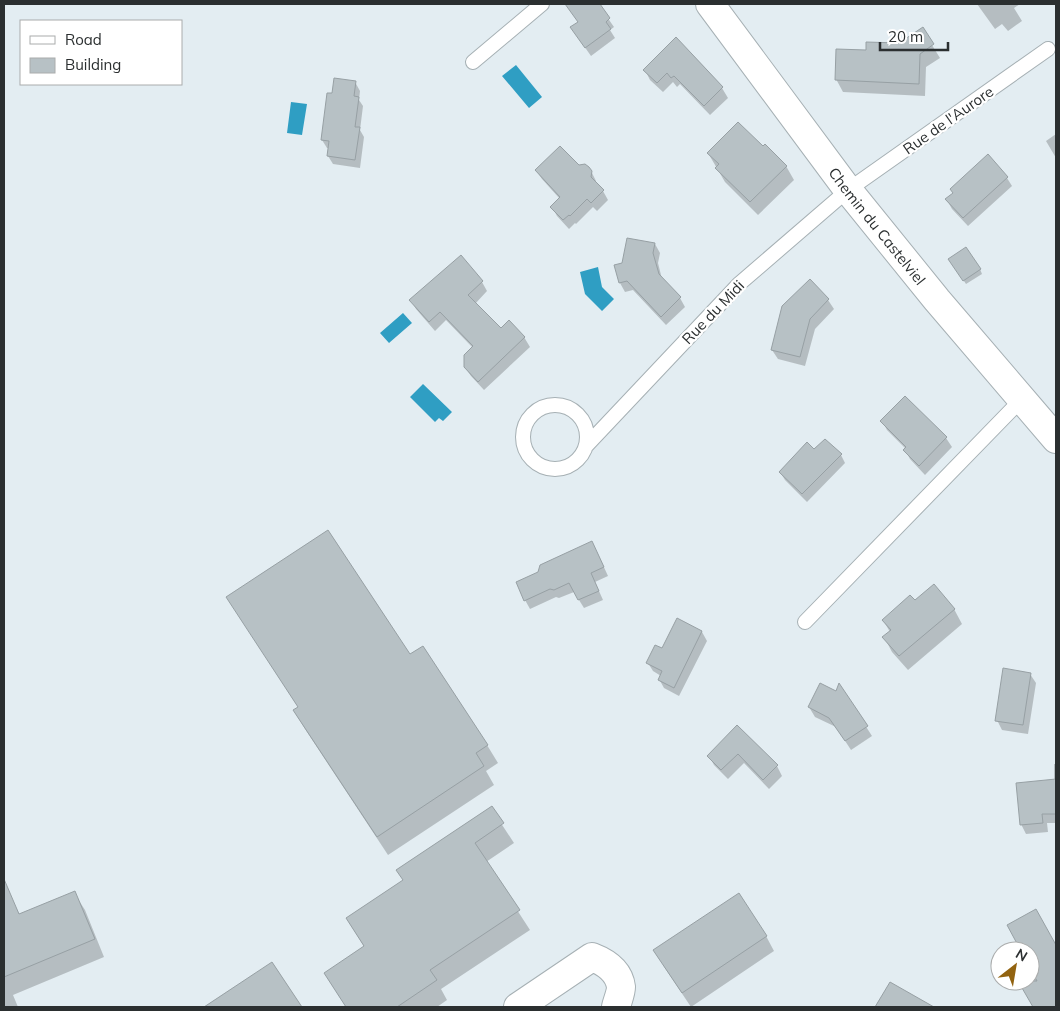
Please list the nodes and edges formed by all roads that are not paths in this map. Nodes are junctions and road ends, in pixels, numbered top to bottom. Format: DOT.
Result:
graph roads {
  1 [pos="542,4"];
  2 [pos="710,4"];
  3 [pos="1048,49"];
  4 [pos="473,62"];
  5 [pos="848,190"];
  6 [pos="1022,399"];
  7 [pos="1056,439"];
  8 [pos="587,445"];
  9 [pos="806,622"];
  10 [pos="518,1007"];
  11 [pos="616,1007"];
  1 -- 4 [label="lane"];
  2 -- 5 [label="street, Chemin du Castelviel"];
  3 -- 5 [label="lane, Rue de l'Aurore"];
  5 -- 6 [label="street, Chemin du Castelviel"];
  5 -- 8 [label="lane, Rue du Midi"];
  6 -- 7 [label="street, Chemin du Castelviel"];
  6 -- 9 [label="lane"];
  8 -- 8 [label="lane"];
  10 -- 11 [label="street"];
}
